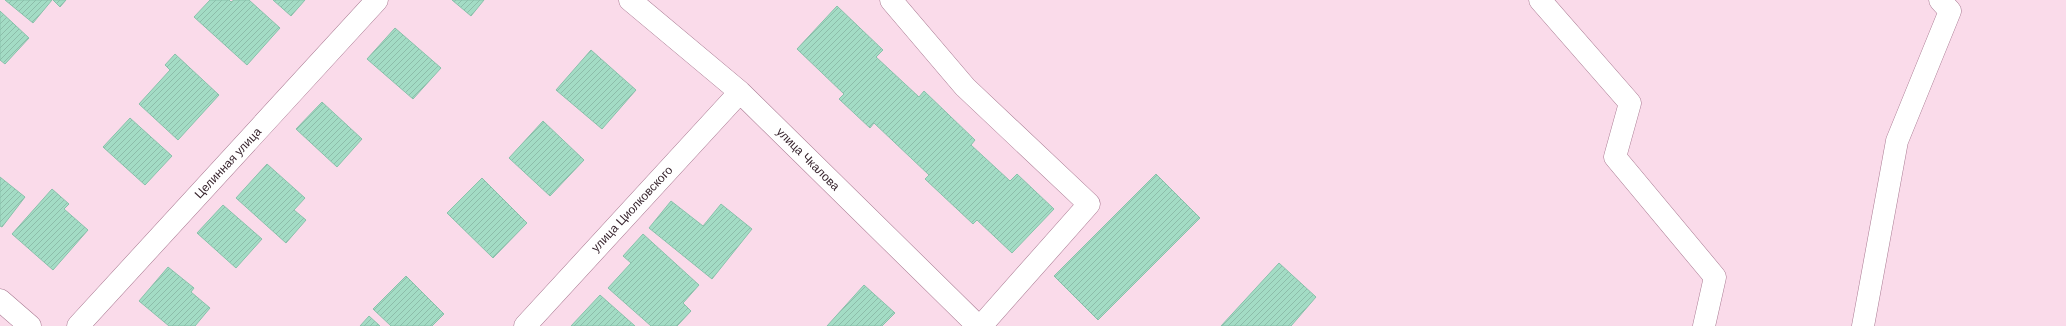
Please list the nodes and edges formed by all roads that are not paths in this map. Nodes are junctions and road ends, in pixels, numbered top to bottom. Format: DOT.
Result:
graph roads {
  1 [pos="377,0"];
  2 [pos="630,0"];
  3 [pos="891,0"];
  4 [pos="1540,0"];
  5 [pos="1940,0"];
  6 [pos="740,92"];
  7 [pos="0,300"];
  8 [pos="974,325"];
  9 [pos="30,326"];
  10 [pos="78,326"];
  11 [pos="524,326"];
  12 [pos="1704,326"];
  13 [pos="1863,326"];
  1 -- 10 [label="street, Целинная улица"];
  2 -- 6 [label="street, улица Чкалова"];
  3 -- 8 [label="street"];
  4 -- 12 [label="street"];
  5 -- 13 [label="street"];
  6 -- 8 [label="street, улица Чкалова"];
  6 -- 11 [label="street, улица Циолковского"];
  7 -- 9 [label="street"];
}
